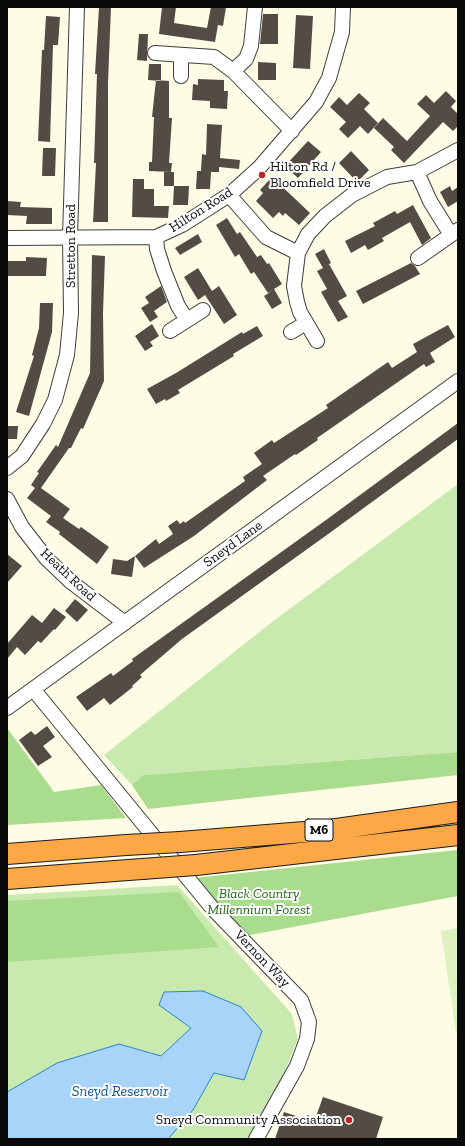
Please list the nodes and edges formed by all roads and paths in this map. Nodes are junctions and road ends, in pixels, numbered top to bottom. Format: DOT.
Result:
graph roads {
  1 [pos="77,7"];
  2 [pos="255,7"];
  3 [pos="343,7"];
  4 [pos="155,53"];
  5 [pos="181,55"];
  6 [pos="233,71"];
  7 [pos="181,76"];
  8 [pos="292,131"];
  9 [pos="458,150"];
  10 [pos="417,172"];
  11 [pos="229,195"];
  12 [pos="455,233"];
  13 [pos="70,237"];
  14 [pos="156,237"];
  15 [pos="7,238"];
  16 [pos="298,253"];
  17 [pos="418,258"];
  18 [pos="203,310"];
  19 [pos="187,320"];
  20 [pos="306,322"];
  21 [pos="170,331"];
  22 [pos="291,332"];
  23 [pos="317,341"];
  24 [pos="458,381"];
  25 [pos="7,468"];
  26 [pos="7,499"];
  27 [pos="124,623"];
  28 [pos="33,689"];
  29 [pos="7,708"];
  30 [pos="458,812"];
  31 [pos="458,835"];
  32 [pos="7,854"];
  33 [pos="7,879"];
  34 [pos="256,1139"];
  1 -- 13 [label="street, Stretton Road"];
  2 -- 6 [label="street"];
  3 -- 8 [label="street, Hilton Road"];
  4 -- 5 [label="street"];
  5 -- 6 [label="street"];
  5 -- 7 [label="street"];
  6 -- 8 [label="street"];
  8 -- 11 [label="street, Hilton Road"];
  9 -- 10 [label="street"];
  10 -- 12 [label="street"];
  10 -- 16 [label="street"];
  11 -- 14 [label="street, Hilton Road"];
  11 -- 16 [label="street"];
  12 -- 17 [label="street"];
  13 -- 14 [label="street, Hilton Road"];
  13 -- 15 [label="street, Hilton Road"];
  13 -- 25 [label="street, Stretton Road"];
  14 -- 19 [label="street"];
  16 -- 20 [label="street"];
  18 -- 19 [label="street"];
  19 -- 21 [label="street"];
  20 -- 22 [label="street"];
  20 -- 23 [label="street"];
  24 -- 27 [label="street, Sneyd Lane"];
  26 -- 27 [label="street, Heath Road"];
  27 -- 28 [label="street, Sneyd Lane"];
  28 -- 29 [label="street, Sneyd Lane"];
  28 -- 34 [label="street, Vernon Way"];
  30 -- 32 [label="highway, M6, bridge"];
  31 -- 33 [label="highway, M6, bridge"];
}
